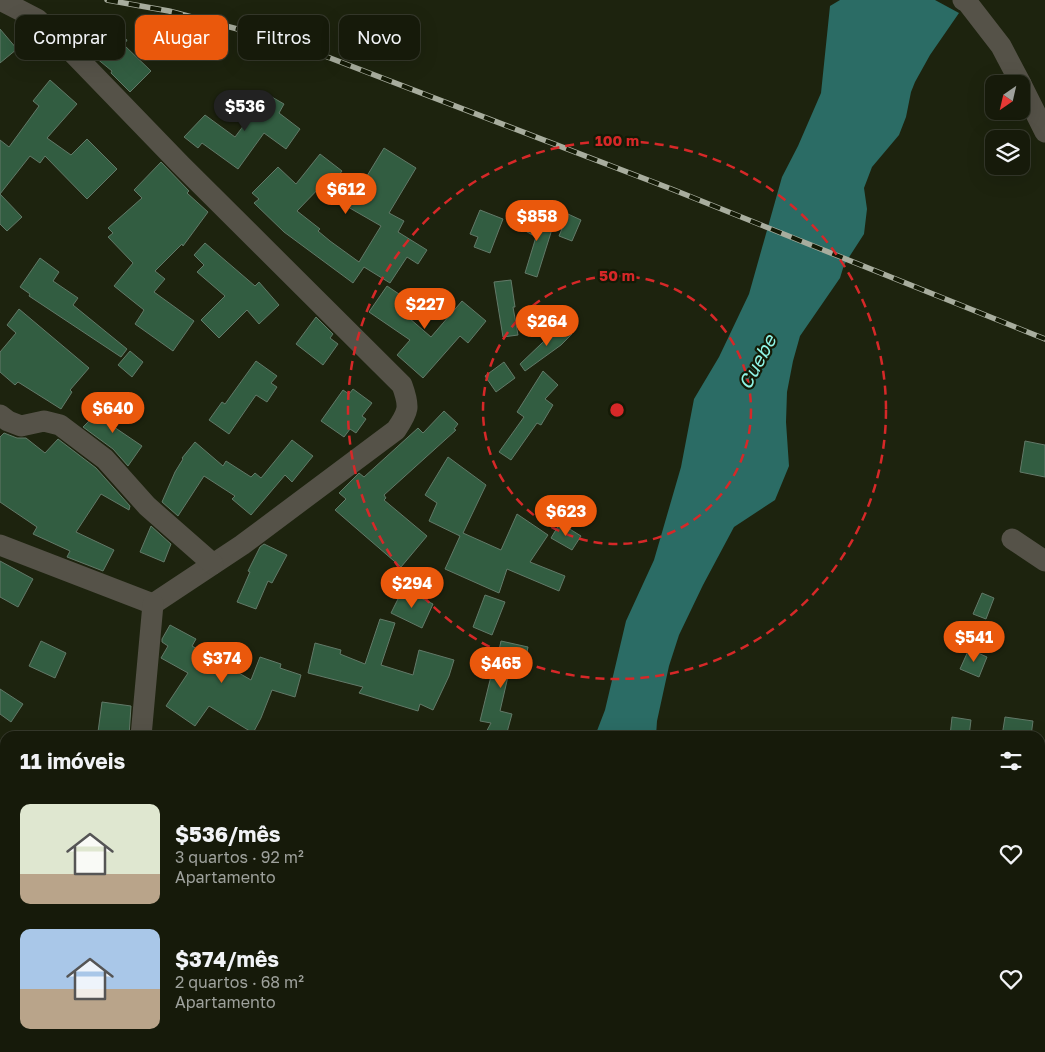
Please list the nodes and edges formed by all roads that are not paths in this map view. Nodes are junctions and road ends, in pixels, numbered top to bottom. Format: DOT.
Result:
graph roads {
  1 [pos="0,0"];
  2 [pos="965,1"];
  3 [pos="1016,75"];
  4 [pos="1030,102"];
  5 [pos="1045,132"];
  6 [pos="0,415"];
  7 [pos="1012,539"];
  8 [pos="0,545"];
  9 [pos="1045,561"];
  10 [pos="213,564"];
  11 [pos="153,604"];
  12 [pos="141,731"];
  1 -- 10 [label="street"];
  2 -- 3 [label="street"];
  4 -- 5 [label="street"];
  6 -- 10 [label="street"];
  7 -- 9 [label="street"];
  8 -- 11 [label="street"];
  10 -- 11 [label="street"];
  11 -- 12 [label="street"];
}
